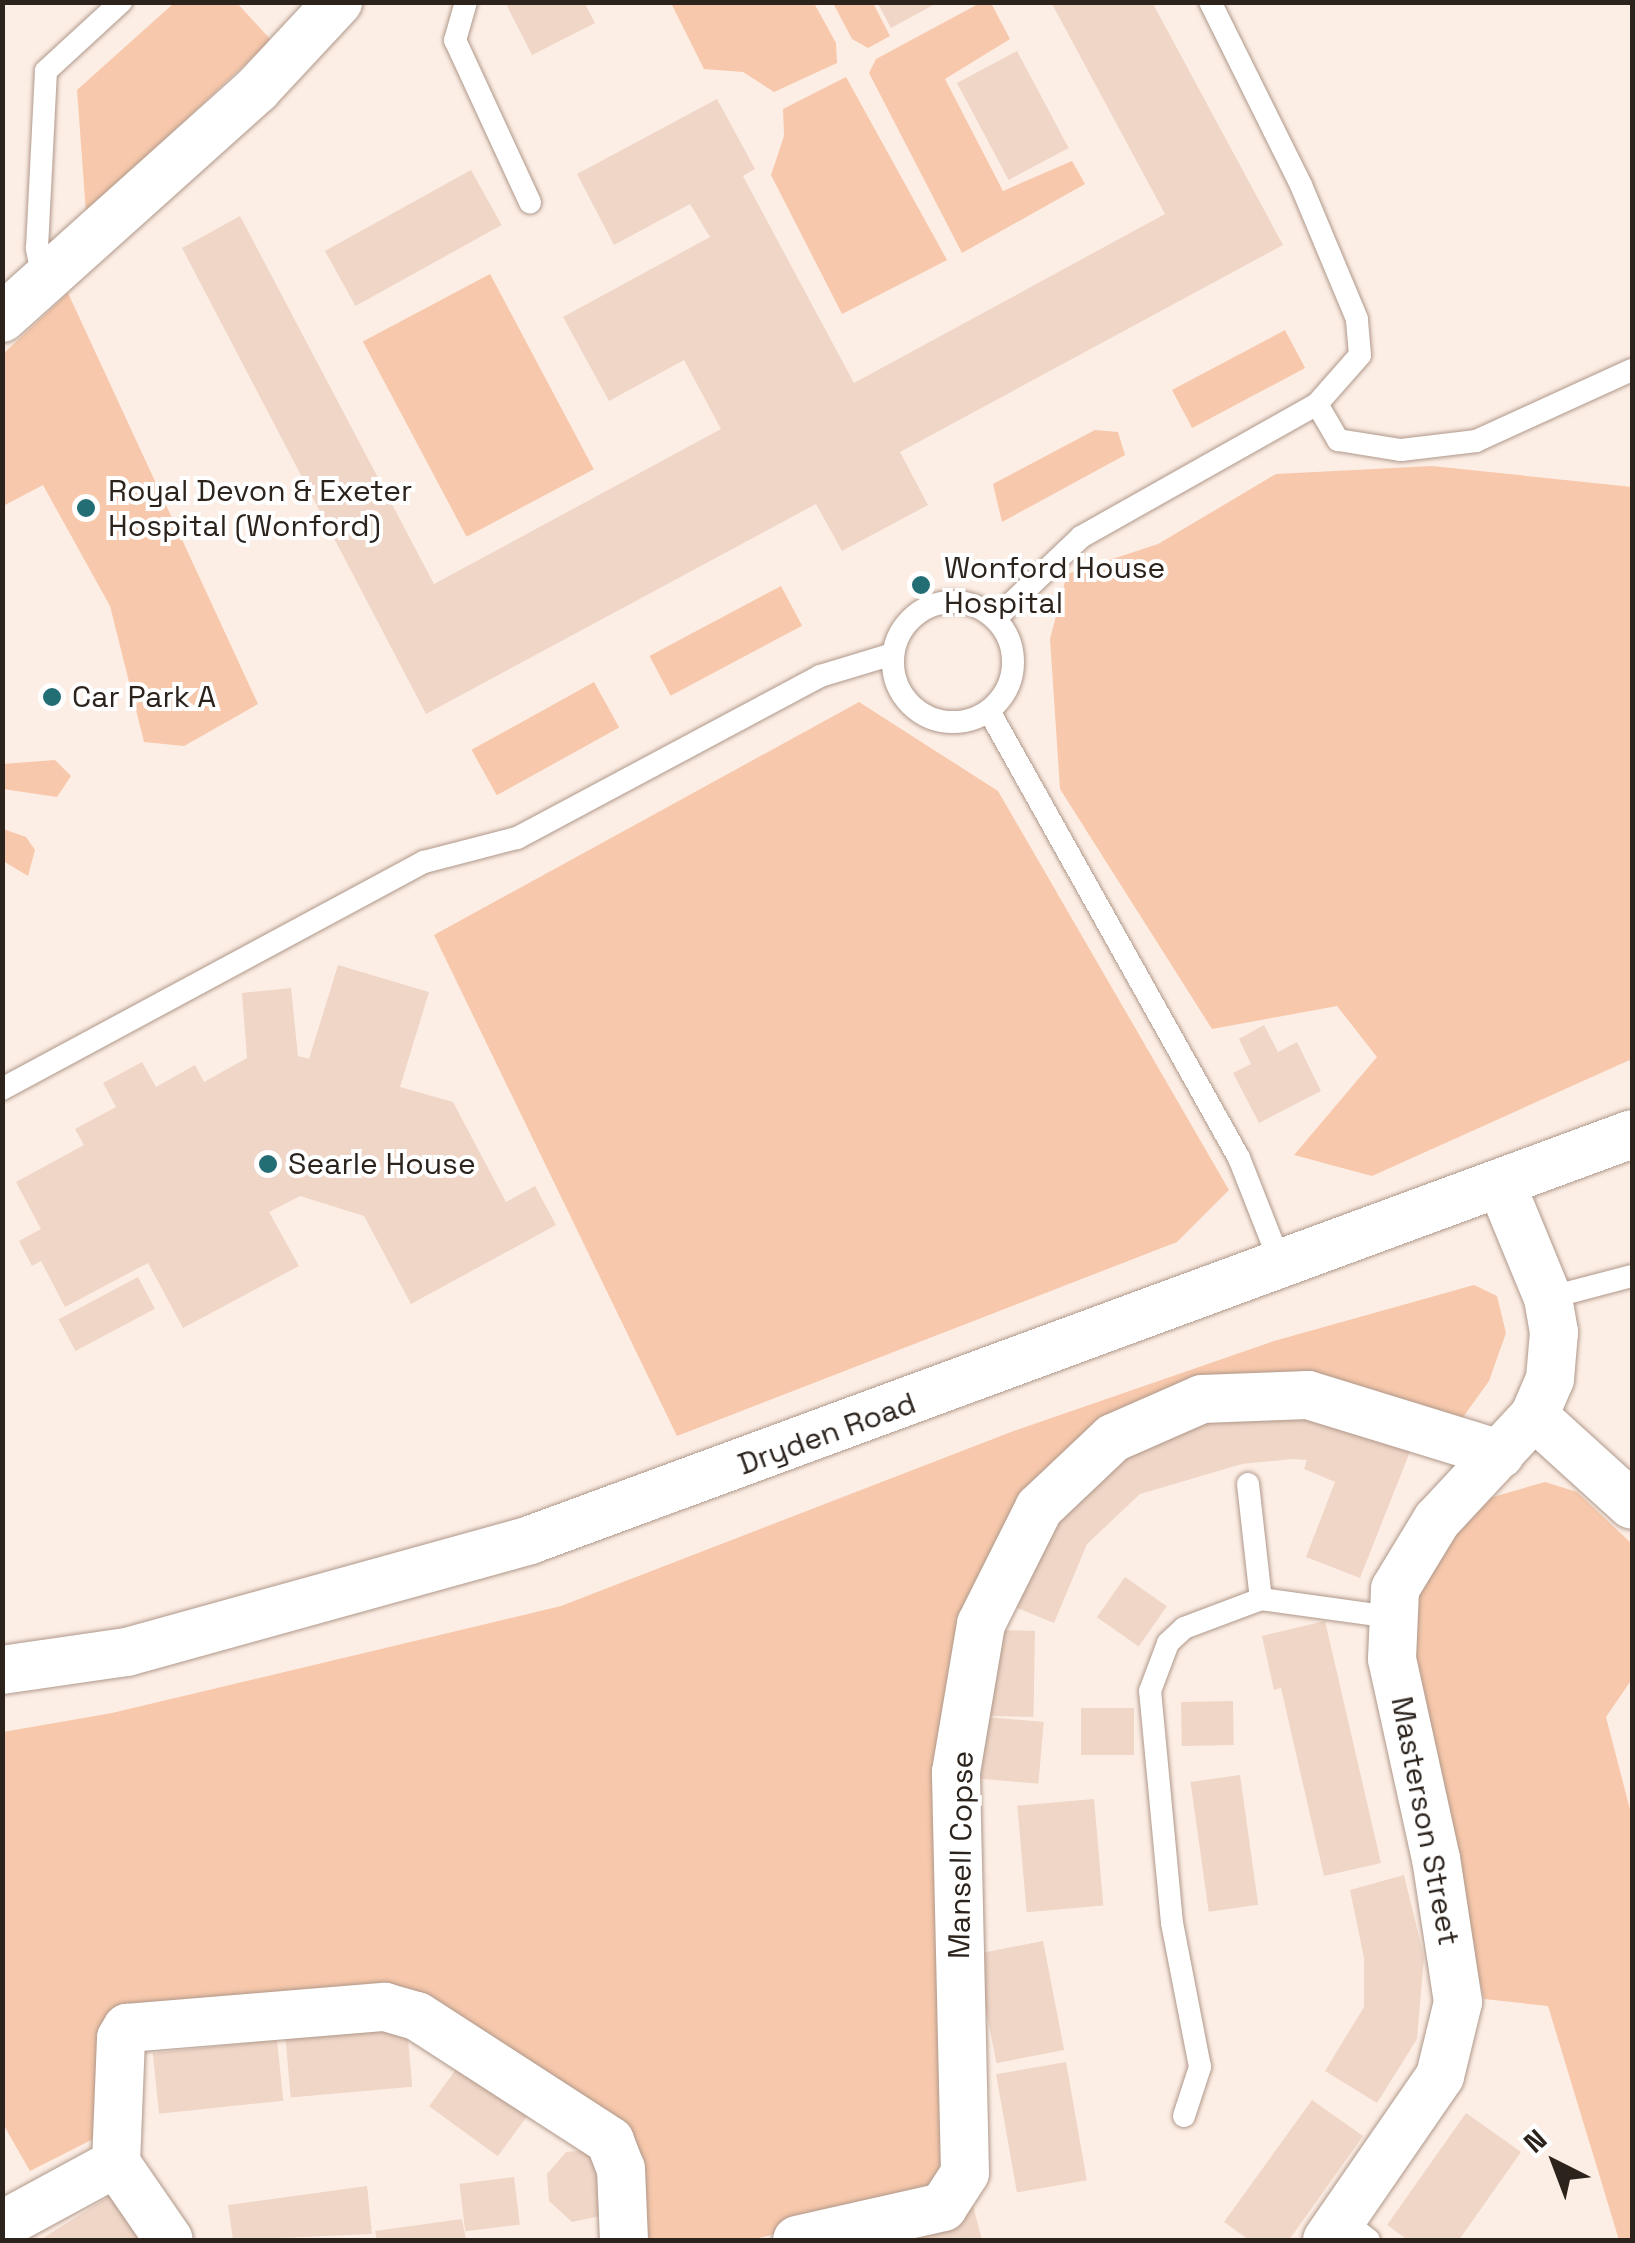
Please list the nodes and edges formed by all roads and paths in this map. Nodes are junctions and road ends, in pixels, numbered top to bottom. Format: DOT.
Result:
graph roads {
  1 [pos="121,2"];
  2 [pos="466,2"];
  3 [pos="1210,2"];
  4 [pos="317,9"];
  5 [pos="530,202"];
  6 [pos="44,284"];
  7 [pos="2,318"];
  8 [pos="1632,370"];
  9 [pos="1317,404"];
  10 [pos="996,618"];
  11 [pos="893,654"];
  12 [pos="989,711"];
  13 [pos="2,1088"];
  14 [pos="1632,1134"];
  15 [pos="1501,1184"];
  16 [pos="1280,1262"];
  17 [pos="1632,1276"];
  18 [pos="1548,1298"];
  19 [pos="1534,1416"];
  20 [pos="1500,1454"];
  21 [pos="1248,1484"];
  22 [pos="1632,1505"];
  23 [pos="1262,1599"];
  24 [pos="1390,1617"];
  25 [pos="2,1670"];
  26 [pos="1184,2116"];
  27 [pos="116,2163"];
  28 [pos="2,2225"];
  29 [pos="1346,2233"];
  30 [pos="168,2240"];
  31 [pos="624,2240"];
  32 [pos="797,2240"];
  1 -- 6 [label="lane"];
  2 -- 5 [label="lane"];
  3 -- 9 [label="lane"];
  4 -- 6 [label="street"];
  6 -- 7 [label="street"];
  8 -- 9 [label="lane"];
  9 -- 10 [label="lane"];
  10 -- 11 [label="lane"];
  10 -- 12 [label="lane"];
  11 -- 12 [label="lane"];
  11 -- 13 [label="lane"];
  12 -- 16 [label="lane"];
  14 -- 15 [label="street, Dryden Road"];
  15 -- 16 [label="street, Dryden Road"];
  15 -- 18 [label="street"];
  16 -- 25 [label="street, Dryden Road"];
  17 -- 18 [label="lane"];
  18 -- 19 [label="street"];
  19 -- 20 [label="street, Masterson Street"];
  19 -- 22 [label="street"];
  20 -- 24 [label="street, Masterson Street"];
  20 -- 32 [label="street, Mansell Copse"];
  21 -- 23 [label="lane"];
  23 -- 24 [label="lane"];
  23 -- 26 [label="lane"];
  24 -- 29 [label="street, Masterson Street"];
  27 -- 28 [label="street"];
  27 -- 30 [label="street"];
  27 -- 31 [label="street"];
}
